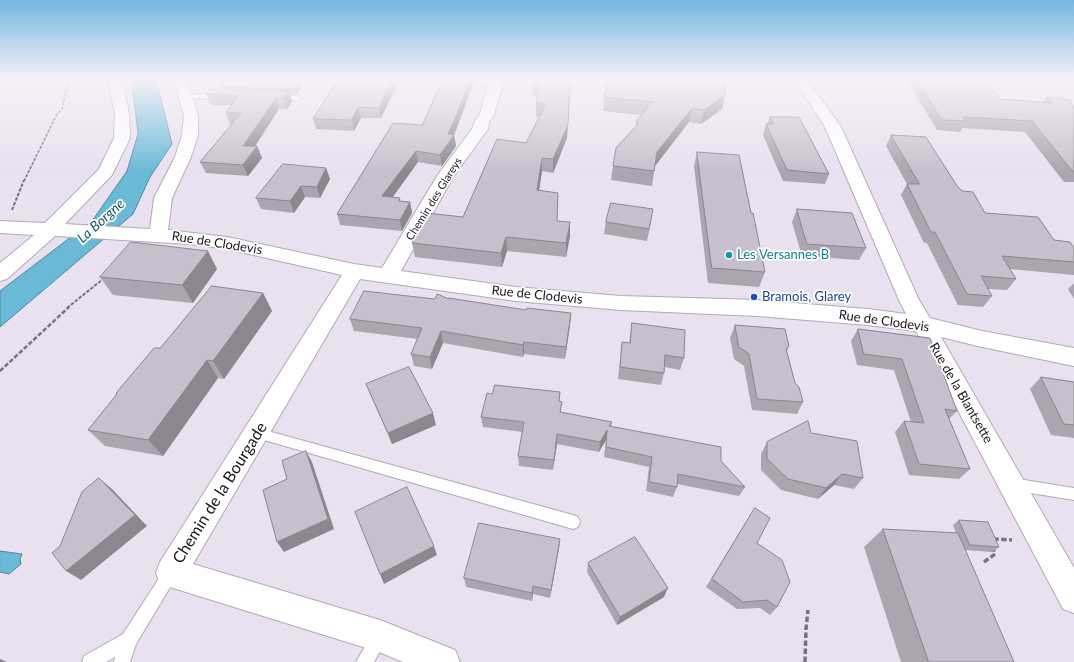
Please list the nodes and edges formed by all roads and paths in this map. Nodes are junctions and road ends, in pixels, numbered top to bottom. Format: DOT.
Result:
graph roads {
  1 [pos="61,110"];
  2 [pos="121,110"];
  3 [pos="190,110"];
  4 [pos="489,110"];
  5 [pos="822,110"];
  6 [pos="3,227"];
  7 [pos="54,229"];
  8 [pos="158,235"];
  9 [pos="354,270"];
  10 [pos="0,274"];
  11 [pos="388,276"];
  12 [pos="105,278"];
  13 [pos="921,324"];
  14 [pos="1074,357"];
  15 [pos="0,371"];
  16 [pos="257,434"];
  17 [pos="1012,484"];
  18 [pos="1074,494"];
  19 [pos="573,522"];
  20 [pos="1043,541"];
  21 [pos="984,562"];
  22 [pos="171,573"];
  23 [pos="1074,598"];
  24 [pos="808,610"];
  25 [pos="380,636"];
  26 [pos="129,640"];
  27 [pos="90,662"];
  28 [pos="122,662"];
  29 [pos="364,662"];
  30 [pos="443,662"];
  31 [pos="805,662"];
  1 -- 6 [label="path"];
  2 -- 7 [label="street"];
  3 -- 8 [label="street"];
  4 -- 11 [label="street, Chemin des Glareys"];
  5 -- 13 [label="street, Rue de la Blantsette"];
  6 -- 7 [label="street, Rue de Clodevis"];
  7 -- 8 [label="street, Rue de Clodevis"];
  7 -- 10 [label="street"];
  8 -- 9 [label="street, Rue de Clodevis"];
  9 -- 11 [label="street, Rue de Clodevis"];
  9 -- 16 [label="street, Chemin de la Bourgade"];
  11 -- 13 [label="street, Rue de Clodevis"];
  12 -- 15 [label="path"];
  13 -- 14 [label="street, Rue de Clodevis"];
  13 -- 17 [label="street, Rue de la Blantsette"];
  16 -- 19 [label="lane"];
  16 -- 22 [label="street, Chemin de la Bourgade"];
  17 -- 18 [label="lane"];
  17 -- 20 [label="street, Rue de la Blantsette"];
  20 -- 21 [label="path"];
  20 -- 23 [label="street, Rue de la Blantsette"];
  22 -- 25 [label="street, Chemin de la Bourgade"];
  22 -- 26 [label="lane"];
  24 -- 31 [label="path"];
  25 -- 29 [label="lane"];
  25 -- 30 [label="street, Chemin de la Bourgade"];
  26 -- 27 [label="lane"];
  26 -- 28 [label="lane"];
}
